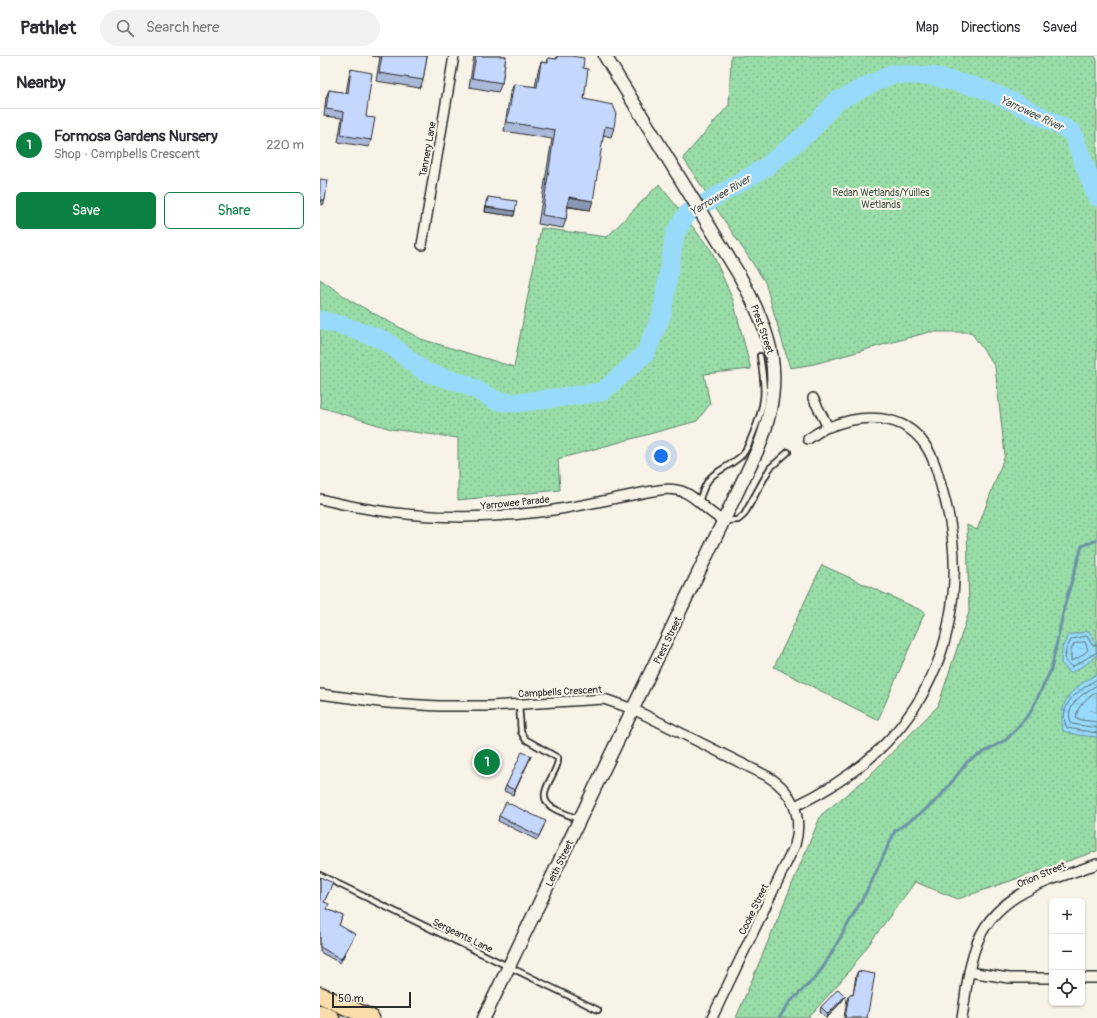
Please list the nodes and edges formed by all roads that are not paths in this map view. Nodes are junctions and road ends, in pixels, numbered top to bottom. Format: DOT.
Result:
graph roads {
  1 [pos="454,56"];
  2 [pos="605,56"];
  3 [pos="422,245"];
  4 [pos="760,356"];
  5 [pos="813,398"];
  6 [pos="828,427"];
  7 [pos="808,439"];
  8 [pos="788,452"];
  9 [pos="320,499"];
  10 [pos="699,502"];
  11 [pos="724,521"];
  12 [pos="320,694"];
  13 [pos="520,704"];
  14 [pos="633,709"];
  15 [pos="795,806"];
  16 [pos="580,820"];
  17 [pos="1097,864"];
  18 [pos="320,875"];
  19 [pos="508,968"];
  20 [pos="970,972"];
  21 [pos="1049,978"];
  22 [pos="1085,978"];
  23 [pos="1097,978"];
  24 [pos="320,995"];
  25 [pos="598,1010"];
  26 [pos="320,1013"];
  27 [pos="331,1018"];
  28 [pos="371,1018"];
  29 [pos="484,1018"];
  30 [pos="713,1018"];
  31 [pos="962,1018"];
  1 -- 3 [label="street, Tannery Lane"];
  2 -- 11 [label="main road, Prest Street"];
  4 -- 10 [label="lane"];
  5 -- 6 [label="street"];
  6 -- 7 [label="street"];
  6 -- 15 [label="street"];
  8 -- 11 [label="lane"];
  9 -- 10 [label="street, Yarrowee Parade"];
  10 -- 11 [label="street, Yarrowee Parade"];
  11 -- 14 [label="main road, Prest Street"];
  12 -- 13 [label="street, Campbells Crescent"];
  13 -- 14 [label="street, Campbells Crescent"];
  13 -- 16 [label="lane"];
  14 -- 15 [label="street, Campbells Crescent"];
  14 -- 16 [label="main road, Leith Street"];
  15 -- 30 [label="street, Cooke Street"];
  16 -- 19 [label="main road, Leith Street"];
  17 -- 20 [label="street, Orion Street"];
  18 -- 19 [label="lane, Sergeants Lane"];
  19 -- 25 [label="lane, Sergeants Lane"];
  19 -- 29 [label="main road, Leith Street"];
  20 -- 21 [label="street"];
  20 -- 31 [label="street, Orion Street"];
  22 -- 23 [label="street"];
  24 -- 28 [label="highway"];
  26 -- 27 [label="highway"];
}
